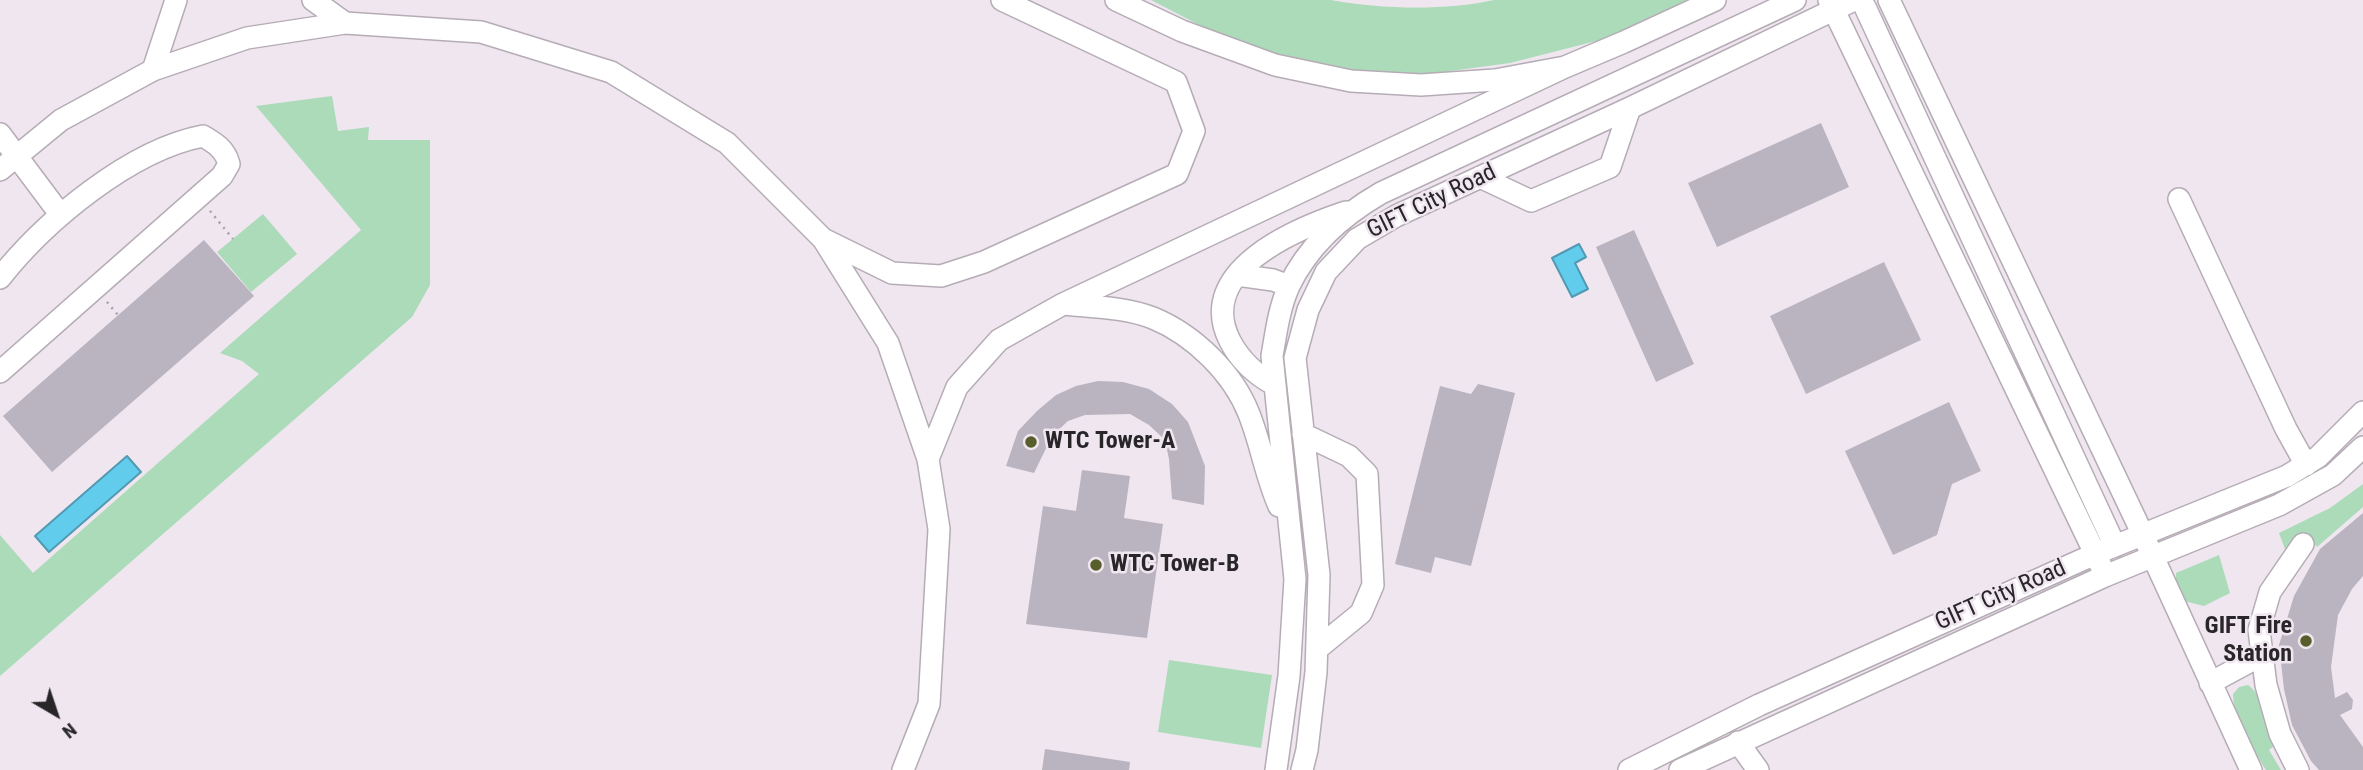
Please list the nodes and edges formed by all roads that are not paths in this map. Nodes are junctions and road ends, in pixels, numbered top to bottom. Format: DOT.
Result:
graph roads {
  1 [pos="176,0"];
  2 [pos="313,0"];
  3 [pos="1004,0"];
  4 [pos="1116,0"];
  5 [pos="1715,0"];
  6 [pos="1795,0"];
  7 [pos="1889,0"];
  8 [pos="1860,4"];
  9 [pos="1832,5"];
  10 [pos="345,23"];
  11 [pos="1565,66"];
  12 [pos="153,70"];
  13 [pos="1630,108"];
  14 [pos="0,134"];
  15 [pos="17,156"];
  16 [pos="0,170"];
  17 [pos="1480,177"];
  18 [pos="2179,199"];
  19 [pos="1351,211"];
  20 [pos="60,214"];
  21 [pos="823,239"];
  22 [pos="1237,275"];
  23 [pos="0,278"];
  24 [pos="1289,286"];
  25 [pos="1063,304"];
  26 [pos="0,372"];
  27 [pos="1275,385"];
  28 [pos="2363,412"];
  29 [pos="1303,434"];
  30 [pos="2363,447"];
  31 [pos="928,460"];
  32 [pos="2306,465"];
  33 [pos="1290,518"];
  34 [pos="2143,535"];
  35 [pos="2303,544"];
  36 [pos="2115,546"];
  37 [pos="2095,554"];
  38 [pos="2152,556"];
  39 [pos="2105,576"];
  40 [pos="1317,649"];
  41 [pos="2262,655"];
  42 [pos="2210,683"];
  43 [pos="1738,742"];
  44 [pos="904,770"];
  45 [pos="1276,770"];
  46 [pos="1302,770"];
  47 [pos="1629,770"];
  48 [pos="1680,770"];
  49 [pos="1758,770"];
  50 [pos="2251,770"];
  51 [pos="2298,770"];
  1 -- 12 [label="street"];
  2 -- 10 [label="street"];
  3 -- 21 [label="street"];
  4 -- 11 [label="street"];
  5 -- 11 [label="street"];
  6 -- 19 [label="street, GIFT City Road"];
  7 -- 34 [label="street"];
  8 -- 9 [label="street, GIFT City Road"];
  8 -- 36 [label="street"];
  9 -- 13 [label="street, GIFT City Road"];
  9 -- 37 [label="street"];
  10 -- 12 [label="street"];
  10 -- 21 [label="street"];
  11 -- 25 [label="street"];
  12 -- 15 [label="street"];
  13 -- 17 [label="street, GIFT City Road"];
  13 -- 17 [label="street"];
  14 -- 15 [label="street"];
  15 -- 16 [label="street"];
  15 -- 20 [label="street"];
  17 -- 29 [label="street, GIFT City Road"];
  18 -- 32 [label="street"];
  19 -- 22 [label="street"];
  19 -- 24 [label="street, GIFT City Road"];
  20 -- 23 [label="street"];
  20 -- 26 [label="street"];
  21 -- 31 [label="street"];
  22 -- 24 [label="street"];
  22 -- 27 [label="street"];
  24 -- 27 [label="street, GIFT City Road"];
  25 -- 31 [label="street"];
  25 -- 33 [label="street"];
  27 -- 33 [label="street, GIFT City Road"];
  28 -- 32 [label="street, GIFT City Road"];
  29 -- 40 [label="street, GIFT City Road"];
  29 -- 40 [label="street"];
  30 -- 38 [label="street, GIFT City Road"];
  31 -- 44 [label="street"];
  32 -- 34 [label="street, GIFT City Road"];
  33 -- 45 [label="street, GIFT City Road"];
  34 -- 36 [label="street, GIFT City Road"];
  34 -- 38 [label="street"];
  35 -- 41 [label="street"];
  36 -- 37 [label="street, GIFT City Road"];
  37 -- 39 [label="street"];
  37 -- 47 [label="street, GIFT City Road"];
  38 -- 39 [label="street, GIFT City Road"];
  38 -- 42 [label="street"];
  39 -- 43 [label="street, GIFT City Road"];
  40 -- 46 [label="street, GIFT City Road"];
  41 -- 42 [label="street"];
  41 -- 51 [label="street"];
  42 -- 50 [label="street"];
  43 -- 48 [label="street, GIFT City Road"];
  43 -- 49 [label="street"];
}
